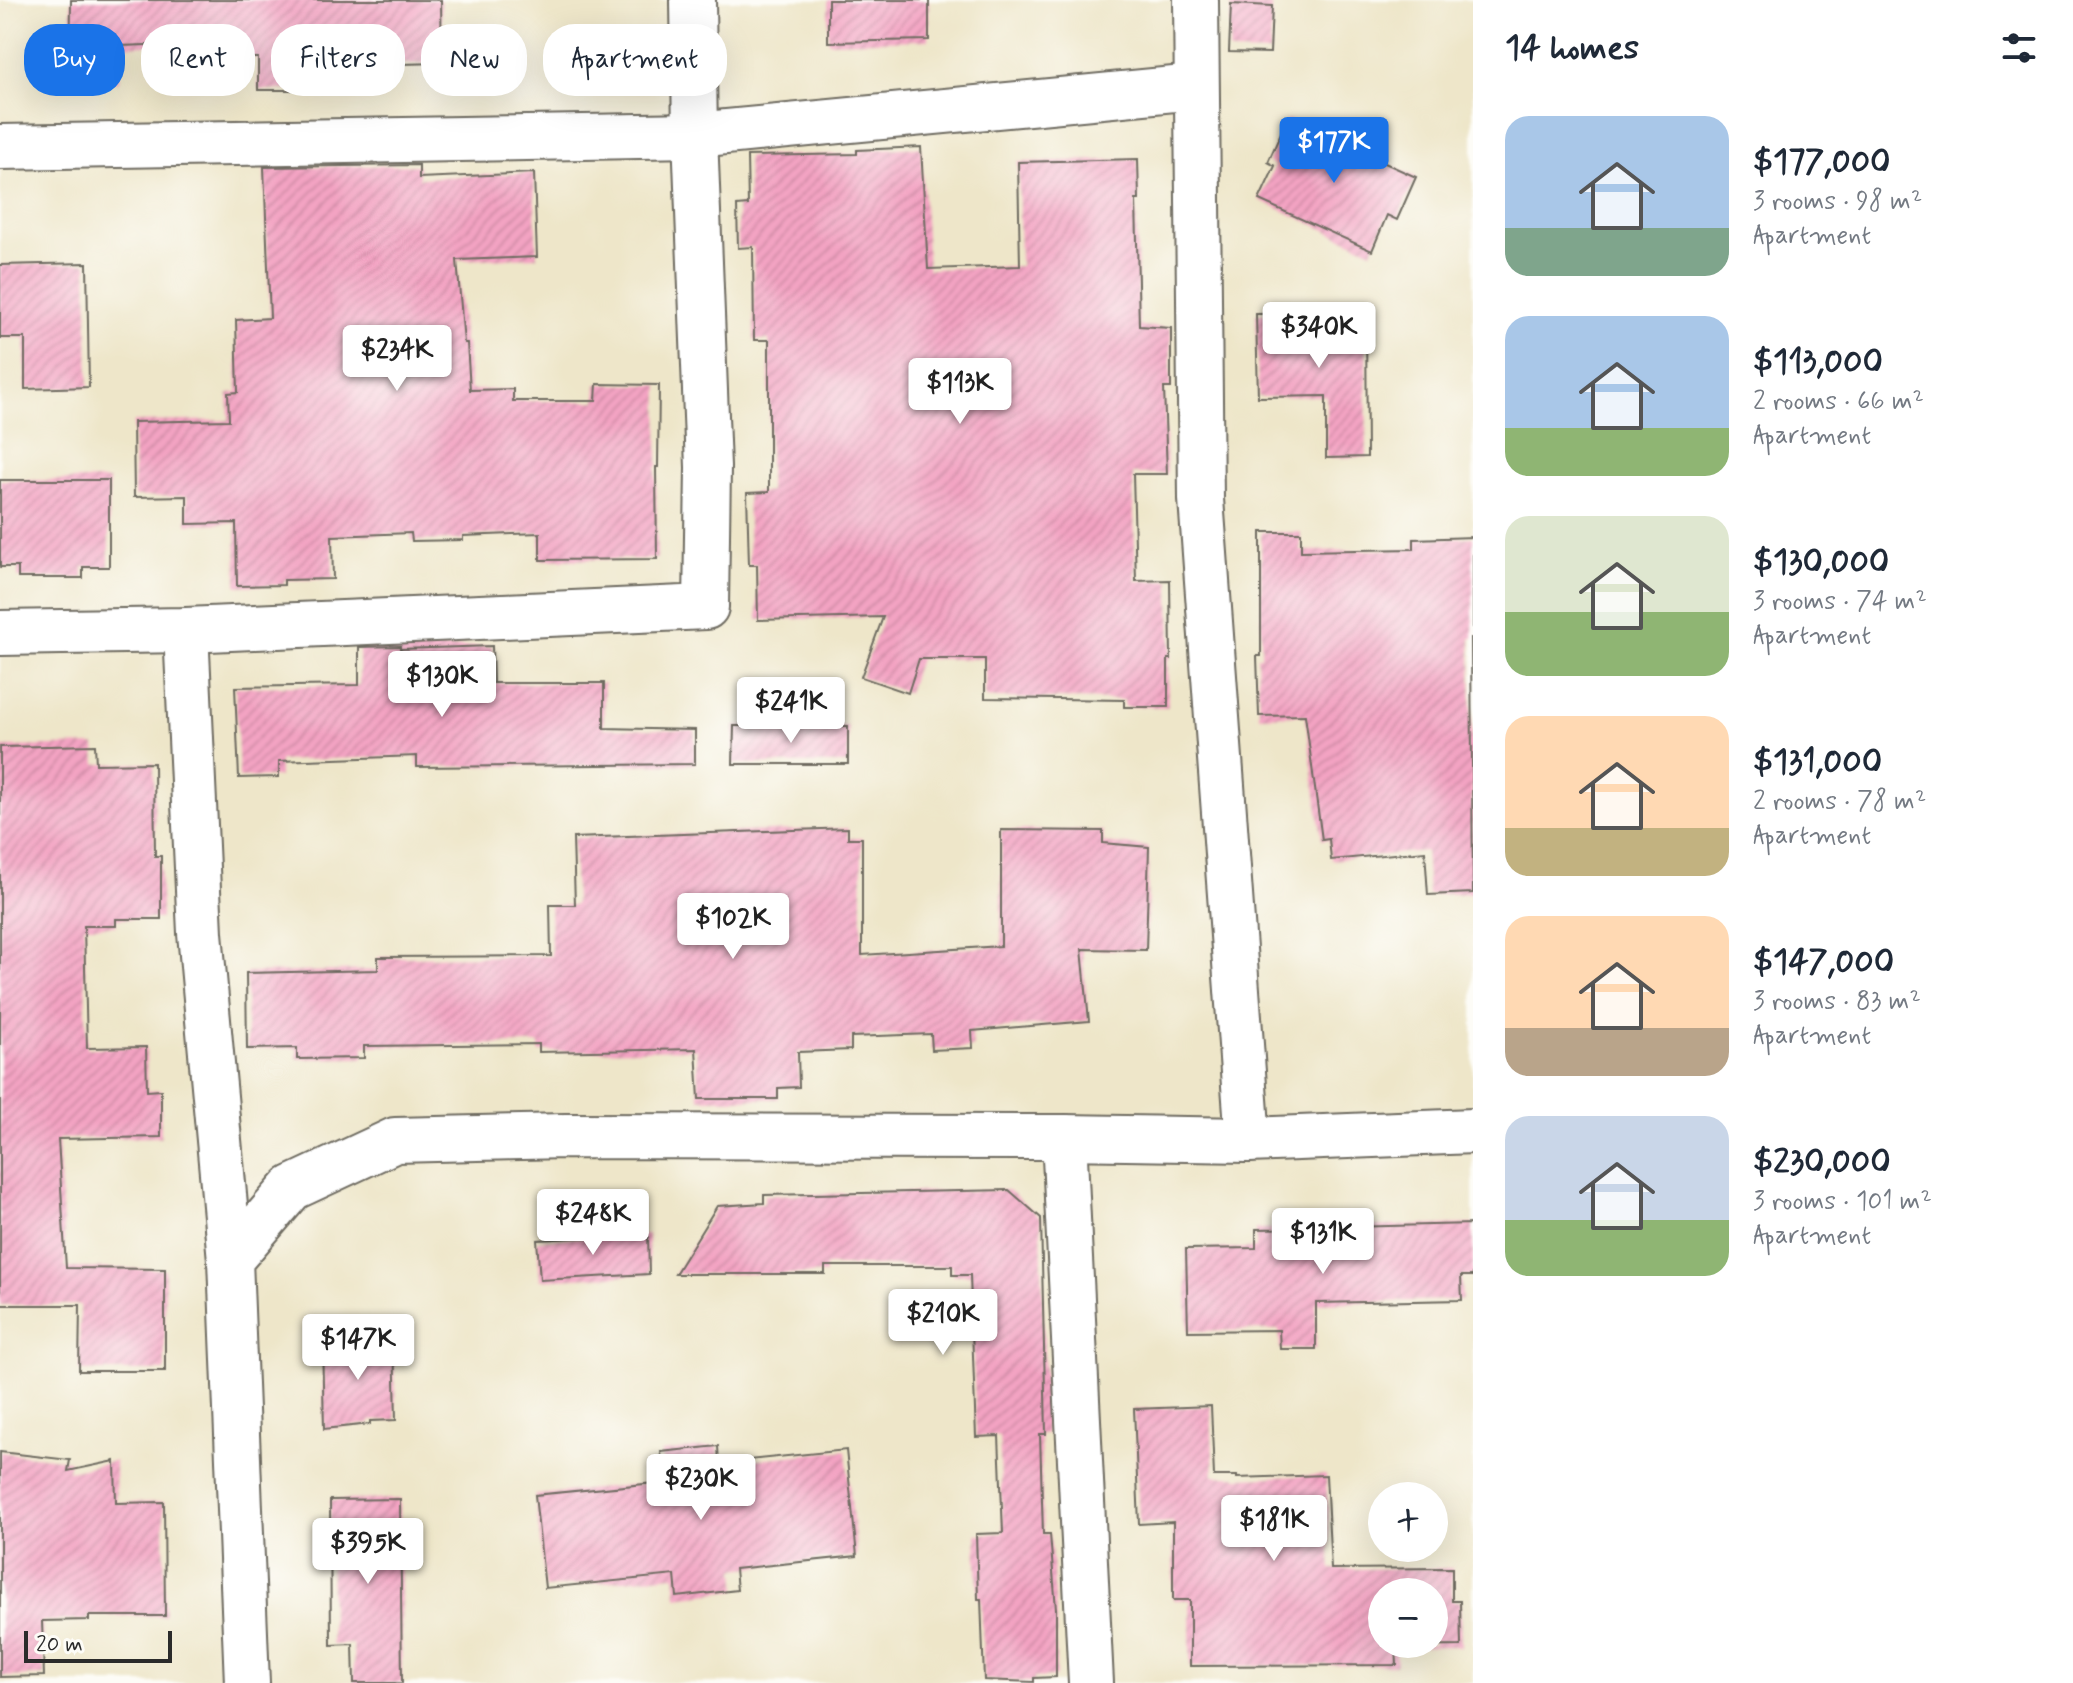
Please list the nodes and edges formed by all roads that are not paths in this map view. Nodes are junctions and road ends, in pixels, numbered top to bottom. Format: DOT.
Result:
graph roads {
  1 [pos="693,0"];
  2 [pos="1196,0"];
  3 [pos="1195,87"];
  4 [pos="695,135"];
  5 [pos="0,147"];
  6 [pos="186,630"];
  7 [pos="0,633"];
  8 [pos="1473,1131"];
  9 [pos="1064,1137"];
  10 [pos="1248,1140"];
  11 [pos="230,1260"];
  12 [pos="247,1683"];
  13 [pos="1091,1683"];
  1 -- 4 [label="street"];
  2 -- 3 [label="street"];
  3 -- 4 [label="street"];
  3 -- 10 [label="street"];
  4 -- 5 [label="street"];
  4 -- 6 [label="street"];
  6 -- 7 [label="street"];
  6 -- 11 [label="street"];
  8 -- 10 [label="street"];
  9 -- 10 [label="street"];
  9 -- 11 [label="street"];
  9 -- 13 [label="street"];
  11 -- 12 [label="street"];
}
